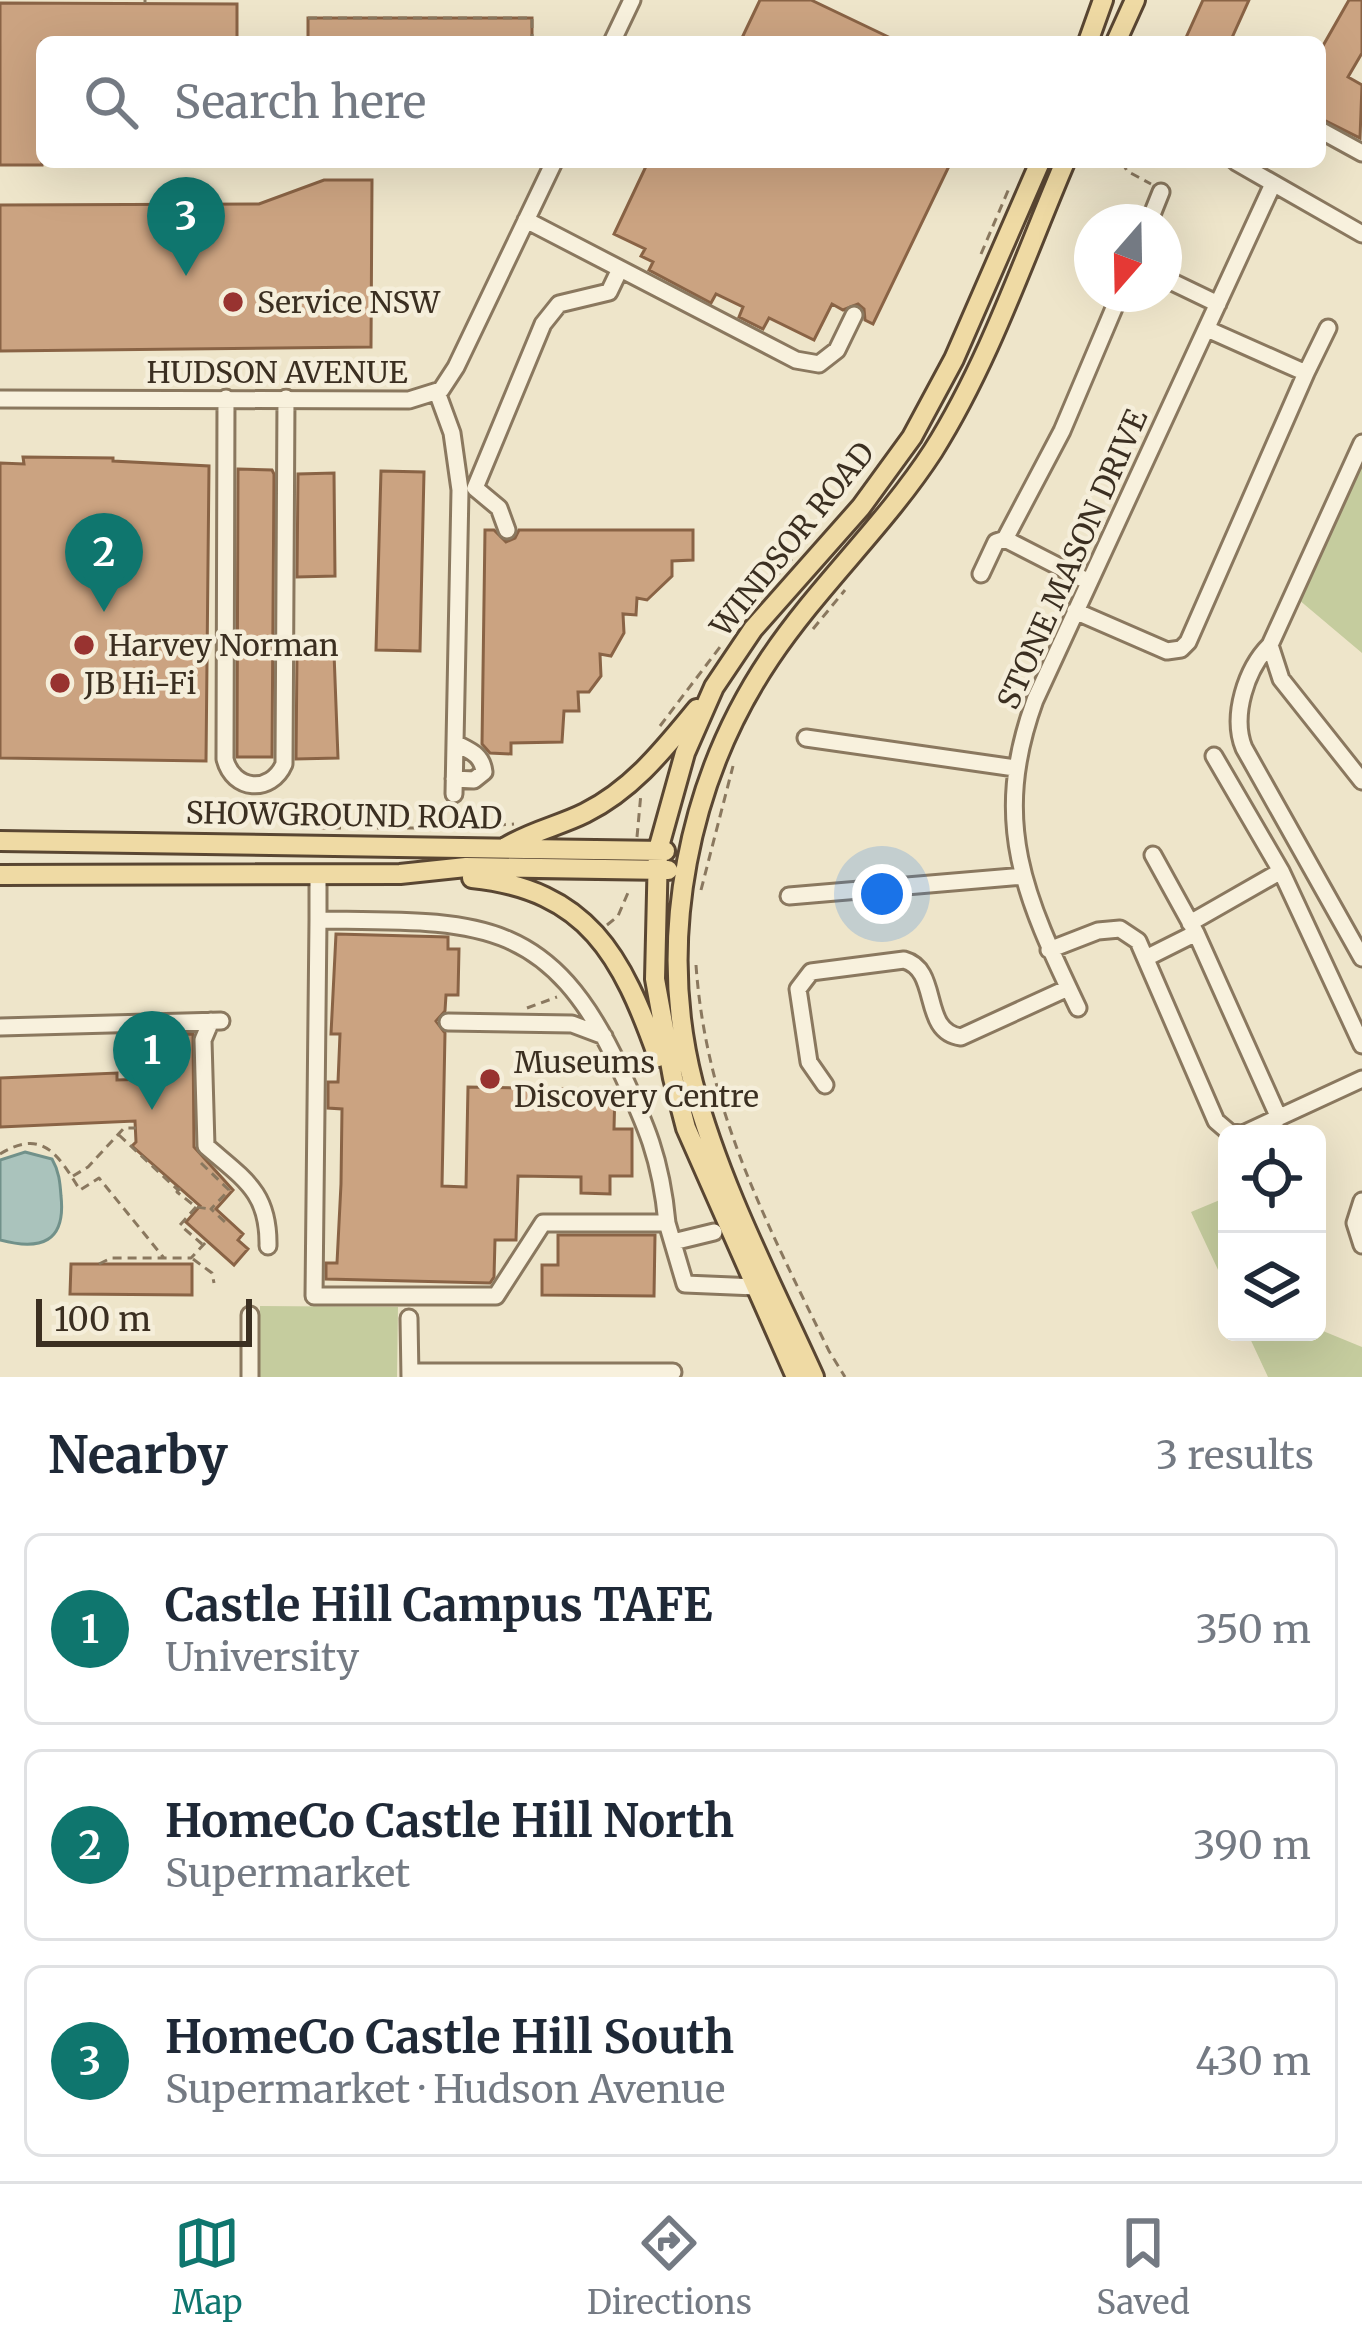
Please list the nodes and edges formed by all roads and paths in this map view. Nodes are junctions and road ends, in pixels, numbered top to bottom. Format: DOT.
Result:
graph roads {
  1 [pos="1103,0"];
  2 [pos="1135,0"];
  3 [pos="627,6"];
  4 [pos="308,18"];
  5 [pos="532,36"];
  6 [pos="614,36"];
  7 [pos="1090,36"];
  8 [pos="1119,36"];
  9 [pos="1326,133"];
  10 [pos="1362,153"];
  11 [pos="551,168"];
  12 [pos="1037,168"];
  13 [pos="1062,168"];
  14 [pos="1125,168"];
  15 [pos="1246,168"];
  16 [pos="1012,183"];
  17 [pos="1273,184"];
  18 [pos="1161,192"];
  19 [pos="1156,204"];
  20 [pos="526,220"];
  21 [pos="1362,234"];
  22 [pos="975,267"];
  23 [pos="620,268"];
  24 [pos="1182,287"];
  25 [pos="1218,304"];
  26 [pos="1112,312"];
  27 [pos="854,315"];
  28 [pos="1328,328"];
  29 [pos="1207,329"];
  30 [pos="1306,373"];
  31 [pos="437,392"];
  32 [pos="226,398"];
  33 [pos="286,398"];
  34 [pos="0,399"];
  35 [pos="1362,443"];
  36 [pos="507,530"];
  37 [pos="817,533"];
  38 [pos="1005,539"];
  39 [pos="981,574"];
  40 [pos="1089,581"];
  41 [pos="763,592"];
  42 [pos="1075,610"];
  43 [pos="722,644"];
  44 [pos="1270,645"];
  45 [pos="714,687"];
  46 [pos="661,725"];
  47 [pos="806,738"];
  48 [pos="455,743"];
  49 [pos="1214,756"];
  50 [pos="1015,768"];
  51 [pos="1362,781"];
  52 [pos="642,795"];
  53 [pos="521,822"];
  54 [pos="640,823"];
  55 [pos="298,828"];
  56 [pos="0,841"];
  57 [pos="710,844"];
  58 [pos="506,847"];
  59 [pos="1153,855"];
  60 [pos="657,860"];
  61 [pos="686,863"];
  62 [pos="1281,871"];
  63 [pos="0,874"];
  64 [pos="318,874"];
  65 [pos="400,874"];
  66 [pos="1023,876"];
  67 [pos="631,884"];
  68 [pos="789,896"];
  69 [pos="698,902"];
  70 [pos="318,920"];
  71 [pos="604,928"];
  72 [pos="1193,928"];
  73 [pos="695,948"];
  74 [pos="1048,950"];
  75 [pos="1145,958"];
  76 [pos="1362,958"];
  77 [pos="551,983"];
  78 [pos="1068,988"];
  79 [pos="1078,1008"];
  80 [pos="520,1010"];
  81 [pos="448,1022"];
  82 [pos="0,1027"];
  83 [pos="604,1036"];
  84 [pos="1362,1046"];
  85 [pos="1362,1079"];
  86 [pos="824,1084"];
  87 [pos="1279,1118"];
  88 [pos="1221,1125"];
  89 [pos="1263,1125"];
  90 [pos="136,1128"];
  91 [pos="686,1128"];
  92 [pos="206,1131"];
  93 [pos="118,1134"];
  94 [pos="0,1154"];
  95 [pos="72,1177"];
  96 [pos="1362,1201"];
  97 [pos="196,1207"];
  98 [pos="212,1209"];
  99 [pos="667,1223"];
  100 [pos="221,1225"];
  101 [pos="714,1232"];
  102 [pos="673,1242"];
  103 [pos="1362,1245"];
  104 [pos="268,1246"];
  105 [pos="164,1258"];
  106 [pos="191,1258"];
  107 [pos="98,1264"];
  108 [pos="214,1283"];
  109 [pos="756,1287"];
  110 [pos="250,1315"];
  111 [pos="409,1318"];
  112 [pos="673,1372"];
  113 [pos="410,1374"];
  114 [pos="250,1377"];
  115 [pos="796,1377"];
  116 [pos="814,1377"];
  117 [pos="845,1377"];
  1 -- 7 [label="main road"];
  2 -- 8 [label="main road"];
  3 -- 6 [label="street"];
  4 -- 5 [label="path"];
  9 -- 10 [label="street"];
  11 -- 20 [label="street, HUDSON AVENUE"];
  12 -- 45 [label="main road, WINDSOR ROAD"];
  13 -- 61 [label="main road, WINDSOR ROAD"];
  14 -- 18 [label="path"];
  15 -- 17 [label="street"];
  16 -- 22 [label="path"];
  17 -- 21 [label="street"];
  17 -- 25 [label="street, STONE MASON DRIVE"];
  18 -- 19 [label="street"];
  20 -- 23 [label="street"];
  20 -- 31 [label="street, HUDSON AVENUE"];
  23 -- 27 [label="street"];
  23 -- 36 [label="street"];
  24 -- 25 [label="street"];
  25 -- 29 [label="street, STONE MASON DRIVE"];
  26 -- 38 [label="street"];
  28 -- 30 [label="street"];
  29 -- 30 [label="street"];
  29 -- 40 [label="street, STONE MASON DRIVE"];
  30 -- 42 [label="street"];
  31 -- 33 [label="street, HUDSON AVENUE"];
  31 -- 48 [label="street"];
  32 -- 33 [label="street, HUDSON AVENUE"];
  32 -- 33 [label="street"];
  32 -- 34 [label="street, HUDSON AVENUE"];
  35 -- 44 [label="street"];
  37 -- 41 [label="path"];
  38 -- 39 [label="street"];
  38 -- 40 [label="street"];
  40 -- 42 [label="street, STONE MASON DRIVE"];
  42 -- 50 [label="street, STONE MASON DRIVE"];
  43 -- 46 [label="path"];
  44 -- 51 [label="street"];
  44 -- 76 [label="street"];
  45 -- 58 [label="main road"];
  45 -- 60 [label="main road, WINDSOR ROAD"];
  47 -- 50 [label="street"];
  48 -- 48 [label="street"];
  49 -- 62 [label="street"];
  50 -- 66 [label="street, STONE MASON DRIVE"];
  52 -- 54 [label="path"];
  53 -- 55 [label="path"];
  56 -- 58 [label="main road, SHOWGROUND ROAD"];
  57 -- 69 [label="path"];
  58 -- 60 [label="main road, SHOWGROUND ROAD"];
  59 -- 72 [label="street"];
  60 -- 61 [label="main road, SHOWGROUND ROAD"];
  60 -- 65 [label="main road, SHOWGROUND ROAD"];
  60 -- 91 [label="main road, WINDSOR ROAD"];
  61 -- 116 [label="main road, WINDSOR ROAD"];
  62 -- 72 [label="street"];
  62 -- 84 [label="street"];
  63 -- 64 [label="main road, SHOWGROUND ROAD"];
  64 -- 65 [label="main road, SHOWGROUND ROAD"];
  64 -- 70 [label="street"];
  65 -- 91 [label="main road"];
  66 -- 68 [label="street"];
  66 -- 74 [label="street, STONE MASON DRIVE"];
  67 -- 71 [label="path"];
  70 -- 83 [label="street"];
  70 -- 99 [label="street"];
  72 -- 75 [label="street"];
  72 -- 87 [label="street"];
  73 -- 117 [label="path"];
  74 -- 75 [label="street"];
  74 -- 78 [label="street, STONE MASON DRIVE"];
  75 -- 88 [label="street"];
  77 -- 80 [label="path"];
  78 -- 79 [label="street, STONE MASON DRIVE"];
  78 -- 86 [label="street"];
  81 -- 83 [label="street"];
  82 -- 92 [label="street"];
  83 -- 99 [label="street"];
  85 -- 87 [label="street"];
  87 -- 89 [label="street"];
  90 -- 93 [label="path"];
  91 -- 109 [label="main road, WINDSOR ROAD"];
  92 -- 98 [label="path"];
  92 -- 104 [label="street"];
  93 -- 95 [label="path"];
  93 -- 97 [label="path"];
  94 -- 95 [label="path"];
  95 -- 105 [label="path"];
  96 -- 103 [label="street"];
  97 -- 98 [label="path"];
  97 -- 106 [label="path"];
  98 -- 100 [label="path"];
  99 -- 102 [label="street"];
  101 -- 102 [label="street"];
  102 -- 109 [label="street"];
  105 -- 106 [label="path"];
  105 -- 107 [label="path"];
  106 -- 108 [label="path"];
  109 -- 115 [label="main road, WINDSOR ROAD"];
  110 -- 114 [label="street"];
  111 -- 113 [label="street"];
  112 -- 113 [label="street"];
}
